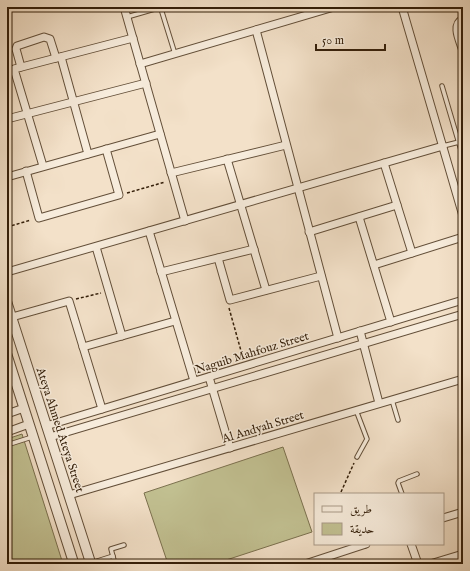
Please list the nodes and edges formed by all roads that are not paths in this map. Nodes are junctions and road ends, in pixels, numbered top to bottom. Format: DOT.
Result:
graph roads {
  1 [pos="124,7"];
  2 [pos="334,7"];
  3 [pos="402,7"];
  4 [pos="127,17"];
  5 [pos="463,19"];
  6 [pos="256,30"];
  7 [pos="133,38"];
  8 [pos="463,50"];
  9 [pos="175,54"];
  10 [pos="58,58"];
  11 [pos="140,64"];
  12 [pos="21,67"];
  13 [pos="146,83"];
  14 [pos="442,86"];
  15 [pos="74,102"];
  16 [pos="28,114"];
  17 [pos="7,119"];
  18 [pos="160,134"];
  19 [pos="458,142"];
  20 [pos="286,145"];
  21 [pos="443,146"];
  22 [pos="106,149"];
  23 [pos="88,154"];
  24 [pos="463,157"];
  25 [pos="227,159"];
  26 [pos="384,163"];
  27 [pos="43,166"];
  28 [pos="26,172"];
  29 [pos="172,176"];
  30 [pos="7,177"];
  31 [pos="298,188"];
  32 [pos="241,205"];
  33 [pos="397,205"];
  34 [pos="359,216"];
  35 [pos="463,216"];
  36 [pos="185,221"];
  37 [pos="148,231"];
  38 [pos="309,232"];
  39 [pos="463,237"];
  40 [pos="96,246"];
  41 [pos="254,249"];
  42 [pos="412,253"];
  43 [pos="218,258"];
  44 [pos="374,265"];
  45 [pos="7,272"];
  46 [pos="161,272"];
  47 [pos="321,276"];
  48 [pos="266,290"];
  49 [pos="463,300"];
  50 [pos="7,303"];
  51 [pos="463,314"];
  52 [pos="12,317"];
  53 [pos="175,321"];
  54 [pos="391,322"];
  55 [pos="360,332"];
  56 [pos="122,336"];
  57 [pos="338,338"];
  58 [pos="364,344"];
  59 [pos="83,347"];
  60 [pos="7,356"];
  61 [pos="209,377"];
  62 [pos="463,379"];
  63 [pos="194,381"];
  64 [pos="212,389"];
  65 [pos="392,400"];
  66 [pos="379,403"];
  67 [pos="24,408"];
  68 [pos="102,409"];
  69 [pos="356,410"];
  70 [pos="7,414"];
  71 [pos="398,420"];
  72 [pos="29,424"];
  73 [pos="46,426"];
  74 [pos="7,432"];
  75 [pos="33,437"];
  76 [pos="50,437"];
  77 [pos="7,445"];
  78 [pos="230,448"];
  79 [pos="357,457"];
  80 [pos="418,474"];
  81 [pos="402,493"];
  82 [pos="69,494"];
  83 [pos="463,512"];
  84 [pos="444,518"];
  85 [pos="79,526"];
  86 [pos="64,531"];
  87 [pos="124,545"];
  88 [pos="363,545"];
  89 [pos="411,545"];
  90 [pos="463,554"];
  91 [pos="113,556"];
  92 [pos="314,563"];
  93 [pos="74,564"];
  94 [pos="91,564"];
  95 [pos="115,564"];
  96 [pos="305,564"];
  97 [pos="418,564"];
  98 [pos="430,564"];
  1 -- 4 [label="street"];
  2 -- 6 [label="street"];
  3 -- 21 [label="street"];
  4 -- 7 [label="street"];
  4 -- 9 [label="lane"];
  5 -- 8 [label="street"];
  6 -- 9 [label="street"];
  6 -- 20 [label="street"];
  7 -- 10 [label="street"];
  7 -- 11 [label="street"];
  9 -- 11 [label="street"];
  10 -- 12 [label="street"];
  10 -- 12 [label="street"];
  10 -- 15 [label="street"];
  11 -- 13 [label="street"];
  12 -- 16 [label="street"];
  13 -- 15 [label="street"];
  13 -- 18 [label="street"];
  14 -- 19 [label="lane"];
  15 -- 16 [label="street"];
  15 -- 23 [label="street"];
  16 -- 17 [label="street"];
  16 -- 27 [label="street"];
  18 -- 22 [label="street"];
  18 -- 29 [label="street"];
  19 -- 21 [label="lane"];
  19 -- 24 [label="lane"];
  20 -- 25 [label="street"];
  20 -- 31 [label="street"];
  21 -- 26 [label="street"];
  21 -- 35 [label="street"];
  22 -- 23 [label="street"];
  22 -- 28 [label="street"];
  23 -- 27 [label="street"];
  25 -- 29 [label="street"];
  25 -- 32 [label="street"];
  26 -- 31 [label="street"];
  26 -- 33 [label="street"];
  27 -- 28 [label="street"];
  28 -- 30 [label="street"];
  29 -- 36 [label="street"];
  31 -- 32 [label="street"];
  31 -- 38 [label="street"];
  32 -- 36 [label="street"];
  32 -- 41 [label="street"];
  33 -- 34 [label="street"];
  33 -- 42 [label="street"];
  34 -- 38 [label="street"];
  34 -- 44 [label="street"];
  36 -- 37 [label="street"];
  37 -- 40 [label="street"];
  37 -- 46 [label="street"];
  38 -- 47 [label="street"];
  39 -- 42 [label="street"];
  40 -- 45 [label="street"];
  40 -- 56 [label="street"];
  41 -- 43 [label="street"];
  41 -- 48 [label="street"];
  42 -- 44 [label="street"];
  43 -- 46 [label="street"];
  43 -- 48 [label="street"];
  44 -- 54 [label="street"];
  46 -- 53 [label="street"];
  47 -- 48 [label="street"];
  47 -- 57 [label="street"];
  49 -- 54 [label="street, Naguib Mahfouz Street"];
  50 -- 52 [label="street, Ateya Ahmed Ateya Street"];
  51 -- 58 [label="street, Naguib Mahfouz Street"];
  52 -- 59 [label="street"];
  52 -- 73 [label="street, Ateya Ahmed Ateya Street"];
  53 -- 56 [label="street"];
  53 -- 63 [label="street"];
  54 -- 55 [label="street, Naguib Mahfouz Street"];
  55 -- 57 [label="street, Naguib Mahfouz Street"];
  55 -- 58 [label="street"];
  56 -- 59 [label="street"];
  57 -- 61 [label="street, Naguib Mahfouz Street"];
  58 -- 64 [label="street, Naguib Mahfouz Street"];
  58 -- 66 [label="street"];
  59 -- 68 [label="street"];
  60 -- 67 [label="street"];
  61 -- 63 [label="street, Naguib Mahfouz Street"];
  61 -- 64 [label="street"];
  62 -- 65 [label="street, Al Andyah Street"];
  63 -- 68 [label="street, Naguib Mahfouz Street"];
  64 -- 76 [label="street, Naguib Mahfouz Street"];
  64 -- 78 [label="street"];
  65 -- 66 [label="street, Al Andyah Street"];
  65 -- 71 [label="lane"];
  66 -- 69 [label="street, Al Andyah Street"];
  67 -- 70 [label="street"];
  67 -- 72 [label="street"];
  68 -- 73 [label="street, Naguib Mahfouz Street"];
  69 -- 78 [label="street, Al Andyah Street"];
  69 -- 79 [label="lane"];
  72 -- 74 [label="street"];
  72 -- 75 [label="street"];
  73 -- 76 [label="street, Ateya Ahmed Ateya Street"];
  75 -- 77 [label="lane"];
  75 -- 86 [label="street"];
  76 -- 82 [label="street, Ateya Ahmed Ateya Street"];
  78 -- 82 [label="street, Al Andyah Street"];
  80 -- 81 [label="lane"];
  82 -- 85 [label="street, Ateya Ahmed Ateya Street"];
  83 -- 84 [label="street"];
  85 -- 86 [label="street"];
  85 -- 94 [label="street, Ateya Ahmed Ateya Street"];
  86 -- 93 [label="street"];
  87 -- 91 [label="lane"];
  88 -- 92 [label="street"];
  89 -- 97 [label="street"];
  90 -- 98 [label="street"];
  91 -- 94 [label="lane"];
  91 -- 95 [label="lane"];
  92 -- 96 [label="street"];
}
